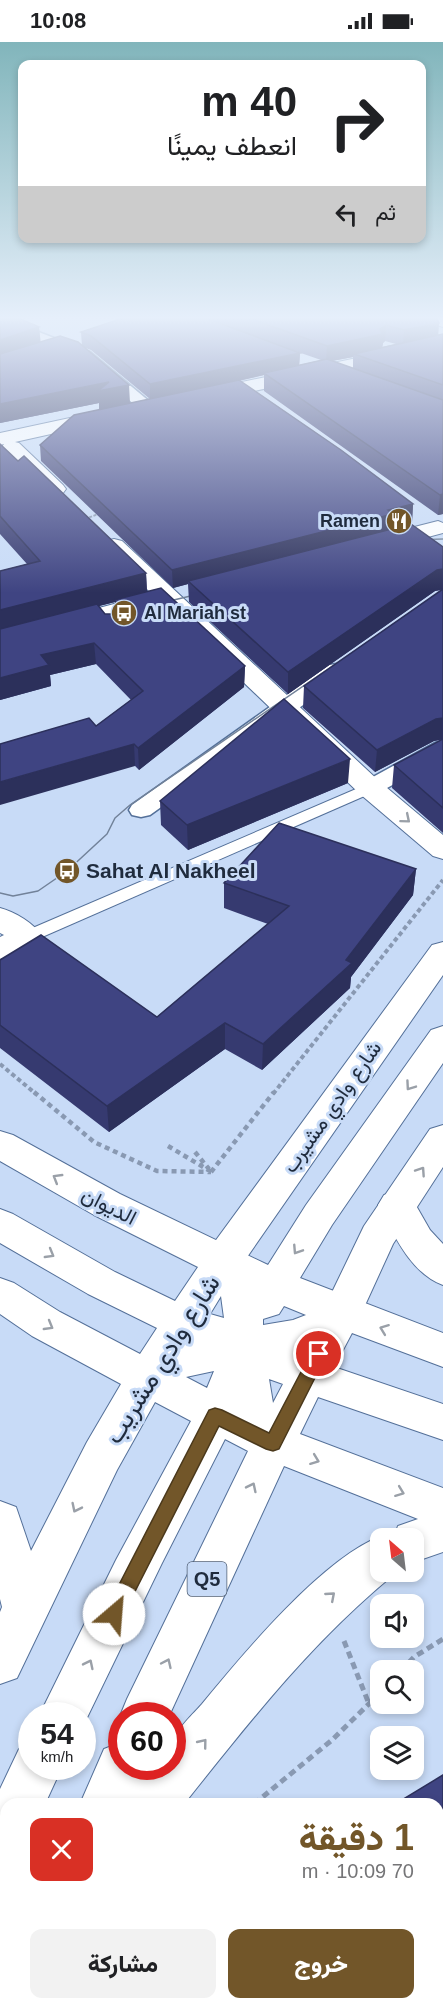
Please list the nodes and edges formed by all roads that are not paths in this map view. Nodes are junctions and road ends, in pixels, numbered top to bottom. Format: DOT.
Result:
graph roads {
  1 [pos="129,409"];
  2 [pos="169,409"];
  3 [pos="136,417"];
  4 [pos="5,446"];
  5 [pos="433,525"];
  6 [pos="360,548"];
  7 [pos="179,595"];
  8 [pos="0,641"];
  9 [pos="358,655"];
  10 [pos="283,708"];
  11 [pos="443,748"];
  12 [pos="370,788"];
  13 [pos="141,810"];
  14 [pos="443,850"];
  15 [pos="0,918"];
  16 [pos="13,943"];
  17 [pos="443,952"];
  18 [pos="443,1038"];
  19 [pos="443,1138"];
  20 [pos="0,1144"];
  21 [pos="397,1206"];
  22 [pos="0,1224"];
  23 [pos="222,1263"];
  24 [pos="443,1269"];
  25 [pos="274,1286"];
  26 [pos="0,1294"];
  27 [pos="342,1313"];
  28 [pos="182,1321"];
  29 [pos="246,1348"];
  30 [pos="443,1350"];
  31 [pos="307,1375"];
  32 [pos="146,1379"];
  33 [pos="215,1416"];
  34 [pos="443,1422"];
  35 [pos="273,1443"];
  36 [pos="443,1508"];
  37 [pos="0,1521"];
  38 [pos="443,1531"];
  39 [pos="424,1538"];
  40 [pos="370,1566"];
  41 [pos="26,1609"];
  42 [pos="0,1661"];
  43 [pos="70,1702"];
  44 [pos="151,1702"];
  45 [pos="31,1780"];
  46 [pos="116,1780"];
  47 [pos="22,1798"];
  48 [pos="108,1798"];
  49 [pos="158,1798"];
  1 -- 3 [label="street"];
  2 -- 3 [label="street"];
  3 -- 4 [label="street"];
  3 -- 4 [label="street"];
  4 -- 7 [label="street"];
  5 -- 6 [label="street"];
  7 -- 8 [label="street"];
  7 -- 10 [label="street"];
  9 -- 10 [label="street"];
  10 -- 12 [label="street"];
  10 -- 13 [label="street"];
  11 -- 12 [label="street"];
  12 -- 14 [label="street, one-way"];
  12 -- 16 [label="lane"];
  15 -- 16 [label="street"];
  17 -- 23 [label="street, شارع وادي مشيرب"];
  18 -- 25 [label="street, one-way"];
  21 -- 19 [label="street, Q5, one-way"];
  23 -- 20 [label="street, الديوان, one-way"];
  21 -- 24 [label="street"];
  21 -- 27 [label="street, Q5"];
  22 -- 28 [label="street, one-way"];
  23 -- 25 [label="street, الديوان"];
  23 -- 28 [label="street, شارع وادي مشريب"];
  23 -- 29 [label="street"];
  25 -- 27 [label="street, الديوان"];
  25 -- 29 [label="street"];
  26 -- 32 [label="street, one-way"];
  27 -- 29 [label="street"];
  30 -- 27 [label="street, الديوان, one-way"];
  27 -- 31 [label="street, Q5"];
  28 -- 29 [label="street"];
  28 -- 32 [label="street, شارع وادي مشريب"];
  29 -- 31 [label="street"];
  29 -- 32 [label="street"];
  29 -- 33 [label="street"];
  29 -- 35 [label="street"];
  31 -- 34 [label="street"];
  31 -- 35 [label="street, Q5"];
  32 -- 33 [label="street"];
  32 -- 41 [label="street, شارع وادي مشريب, one-way"];
  33 -- 35 [label="street"];
  43 -- 33 [label="street, one-way"];
  35 -- 36 [label="street, one-way"];
  44 -- 35 [label="street, Q5, one-way"];
  37 -- 41 [label="street"];
  38 -- 39 [label="street"];
  49 -- 40 [label="street, one-way"];
  41 -- 42 [label="street"];
  45 -- 47 [label="street"];
  46 -- 48 [label="street"];
}
